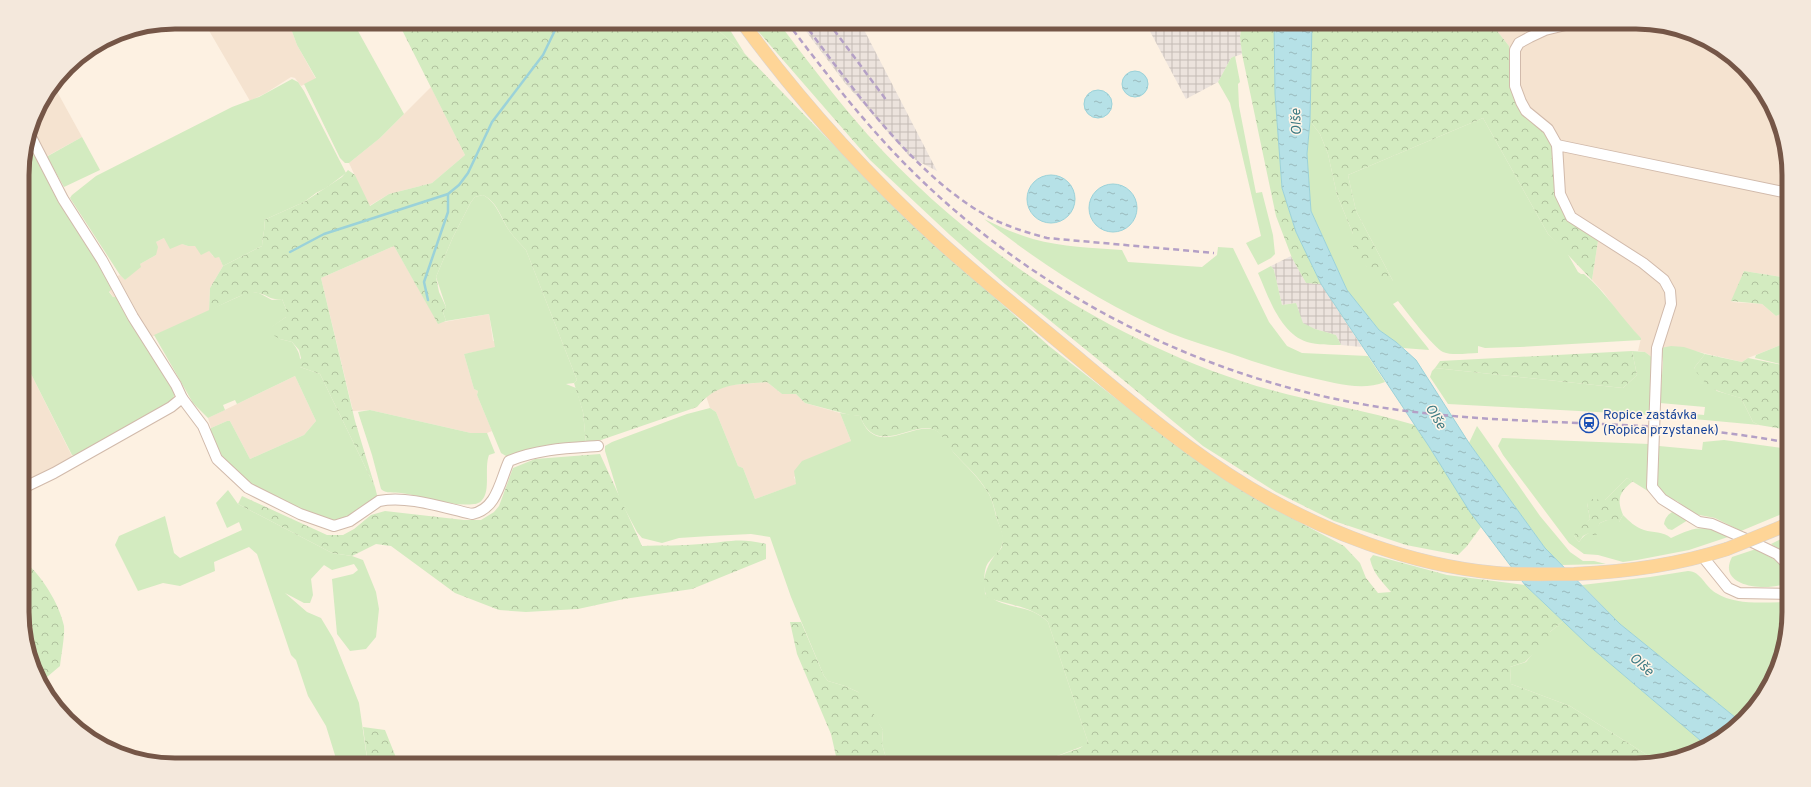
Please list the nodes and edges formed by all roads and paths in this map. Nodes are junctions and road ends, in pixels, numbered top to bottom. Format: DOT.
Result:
graph roads {
  1 [pos="748,29"];
  2 [pos="1549,29"];
  3 [pos="33,141"];
  4 [pos="1557,145"];
  5 [pos="1782,192"];
  6 [pos="182,398"];
  7 [pos="598,446"];
  8 [pos="29,485"];
  9 [pos="1782,526"];
  10 [pos="1703,557"];
  11 [pos="1782,559"];
  12 [pos="1782,594"];
  1 -- 10 [label="main road"];
  2 -- 4 [label="street"];
  3 -- 6 [label="street"];
  4 -- 5 [label="street"];
  4 -- 11 [label="street"];
  6 -- 7 [label="street"];
  6 -- 8 [label="street"];
  9 -- 10 [label="main road, bridge"];
  10 -- 12 [label="street"];
}
